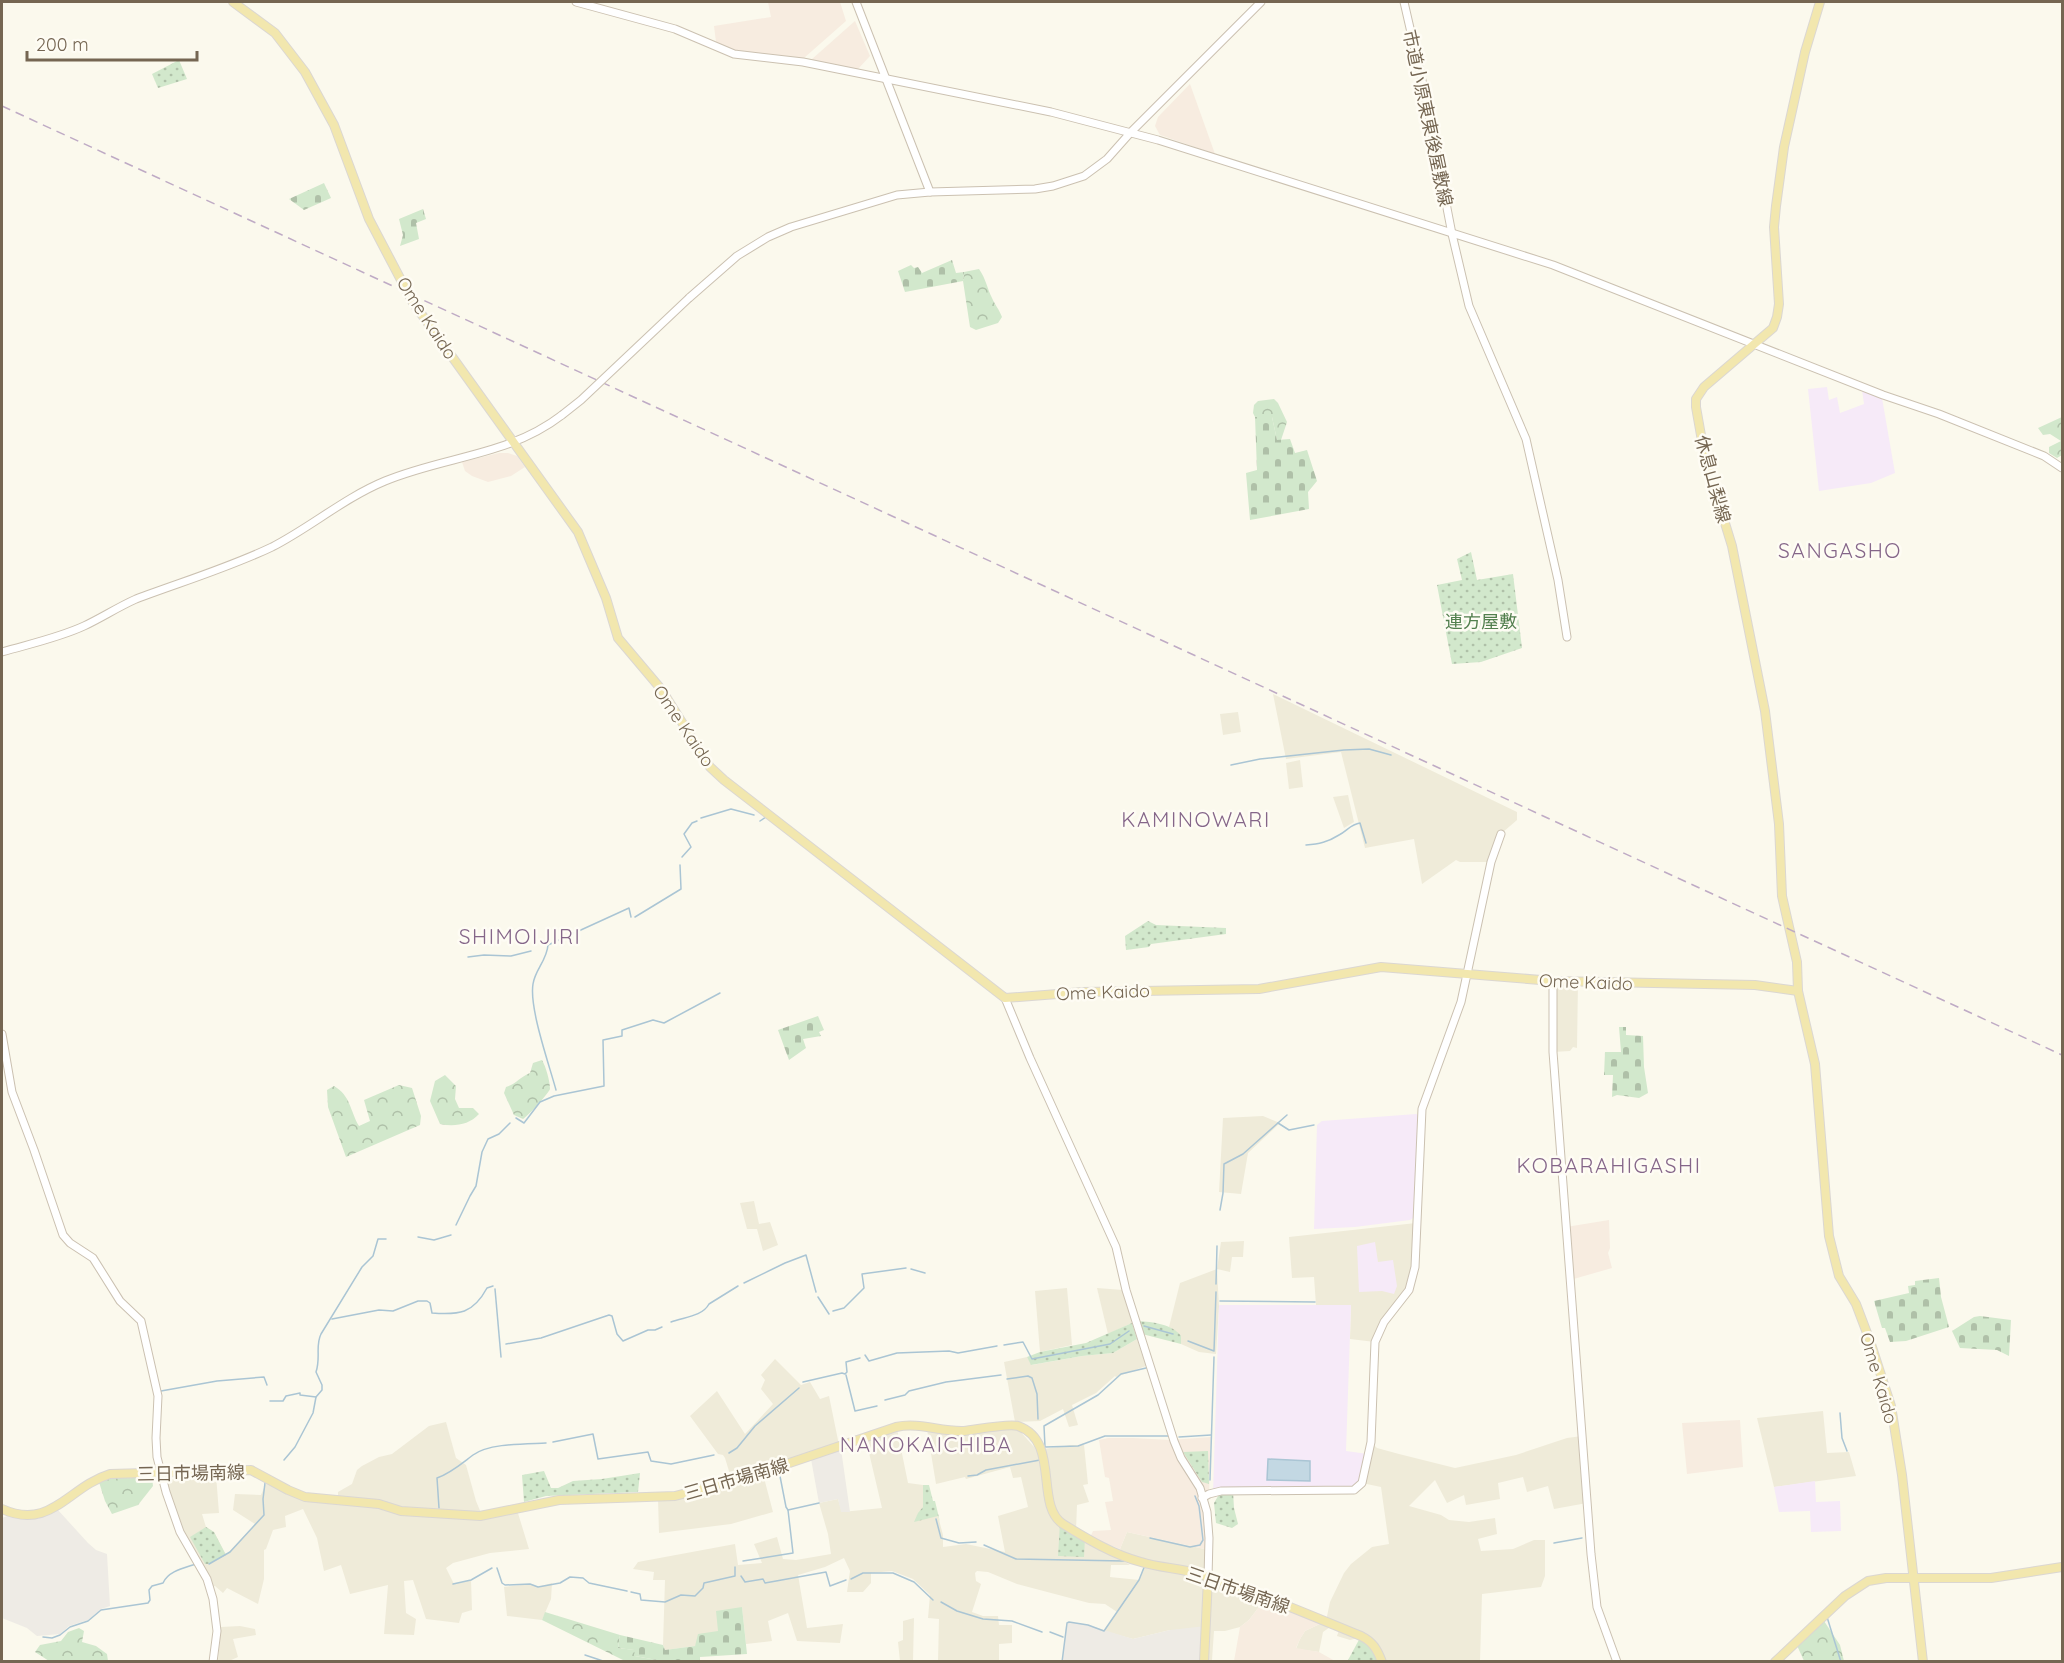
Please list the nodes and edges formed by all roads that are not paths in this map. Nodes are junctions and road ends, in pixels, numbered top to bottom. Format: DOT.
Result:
graph roads {
  1 [pos="233,2"];
  2 [pos="576,2"];
  3 [pos="856,2"];
  4 [pos="1261,2"];
  5 [pos="1404,2"];
  6 [pos="1820,2"];
  7 [pos="886,79"];
  8 [pos="1131,132"];
  9 [pos="930,192"];
  10 [pos="1452,234"];
  11 [pos="1753,344"];
  12 [pos="514,443"];
  13 [pos="2062,468"];
  14 [pos="1567,637"];
  15 [pos="2,652"];
  16 [pos="1501,834"];
  17 [pos="1467,974"];
  18 [pos="1552,981"];
  19 [pos="1798,991"];
  20 [pos="1005,998"];
  21 [pos="2,1034"];
  22 [pos="162,1474"];
  23 [pos="1202,1498"];
  24 [pos="2,1509"];
  25 [pos="2062,1567"];
  26 [pos="1915,1577"];
  27 [pos="1208,1578"];
  28 [pos="213,1662"];
  29 [pos="1204,1662"];
  30 [pos="1382,1662"];
  31 [pos="1617,1662"];
  32 [pos="1775,1662"];
  33 [pos="1923,1662"];
  1 -- 12 [label="main road, Ome Kaido"];
  2 -- 7 [label="street"];
  3 -- 7 [label="street"];
  4 -- 8 [label="street"];
  5 -- 10 [label="street, 市道小原東東後屋敷線"];
  6 -- 11 [label="main road, 休息山梨線"];
  7 -- 8 [label="street"];
  7 -- 9 [label="street"];
  8 -- 9 [label="street"];
  8 -- 10 [label="street"];
  9 -- 12 [label="street, bridge"];
  10 -- 11 [label="street"];
  10 -- 14 [label="street, 市道小原東東後屋敷線"];
  11 -- 13 [label="street"];
  11 -- 19 [label="main road, 休息山梨線"];
  12 -- 15 [label="street"];
  12 -- 20 [label="main road, Ome Kaido"];
  16 -- 17 [label="street"];
  17 -- 18 [label="main road, Ome Kaido"];
  17 -- 20 [label="main road, Ome Kaido"];
  17 -- 23 [label="street"];
  18 -- 19 [label="main road, Ome Kaido"];
  18 -- 31 [label="street"];
  19 -- 26 [label="main road, Ome Kaido"];
  20 -- 23 [label="street"];
  21 -- 22 [label="street"];
  22 -- 24 [label="main road, 三日市場南線"];
  22 -- 27 [label="main road, 三日市場南線"];
  22 -- 28 [label="street"];
  23 -- 27 [label="street"];
  25 -- 26 [label="main road"];
  26 -- 32 [label="main road"];
  26 -- 33 [label="main road, Ome Kaido"];
  27 -- 29 [label="main road"];
  27 -- 30 [label="main road, 三日市場南線"];
}
